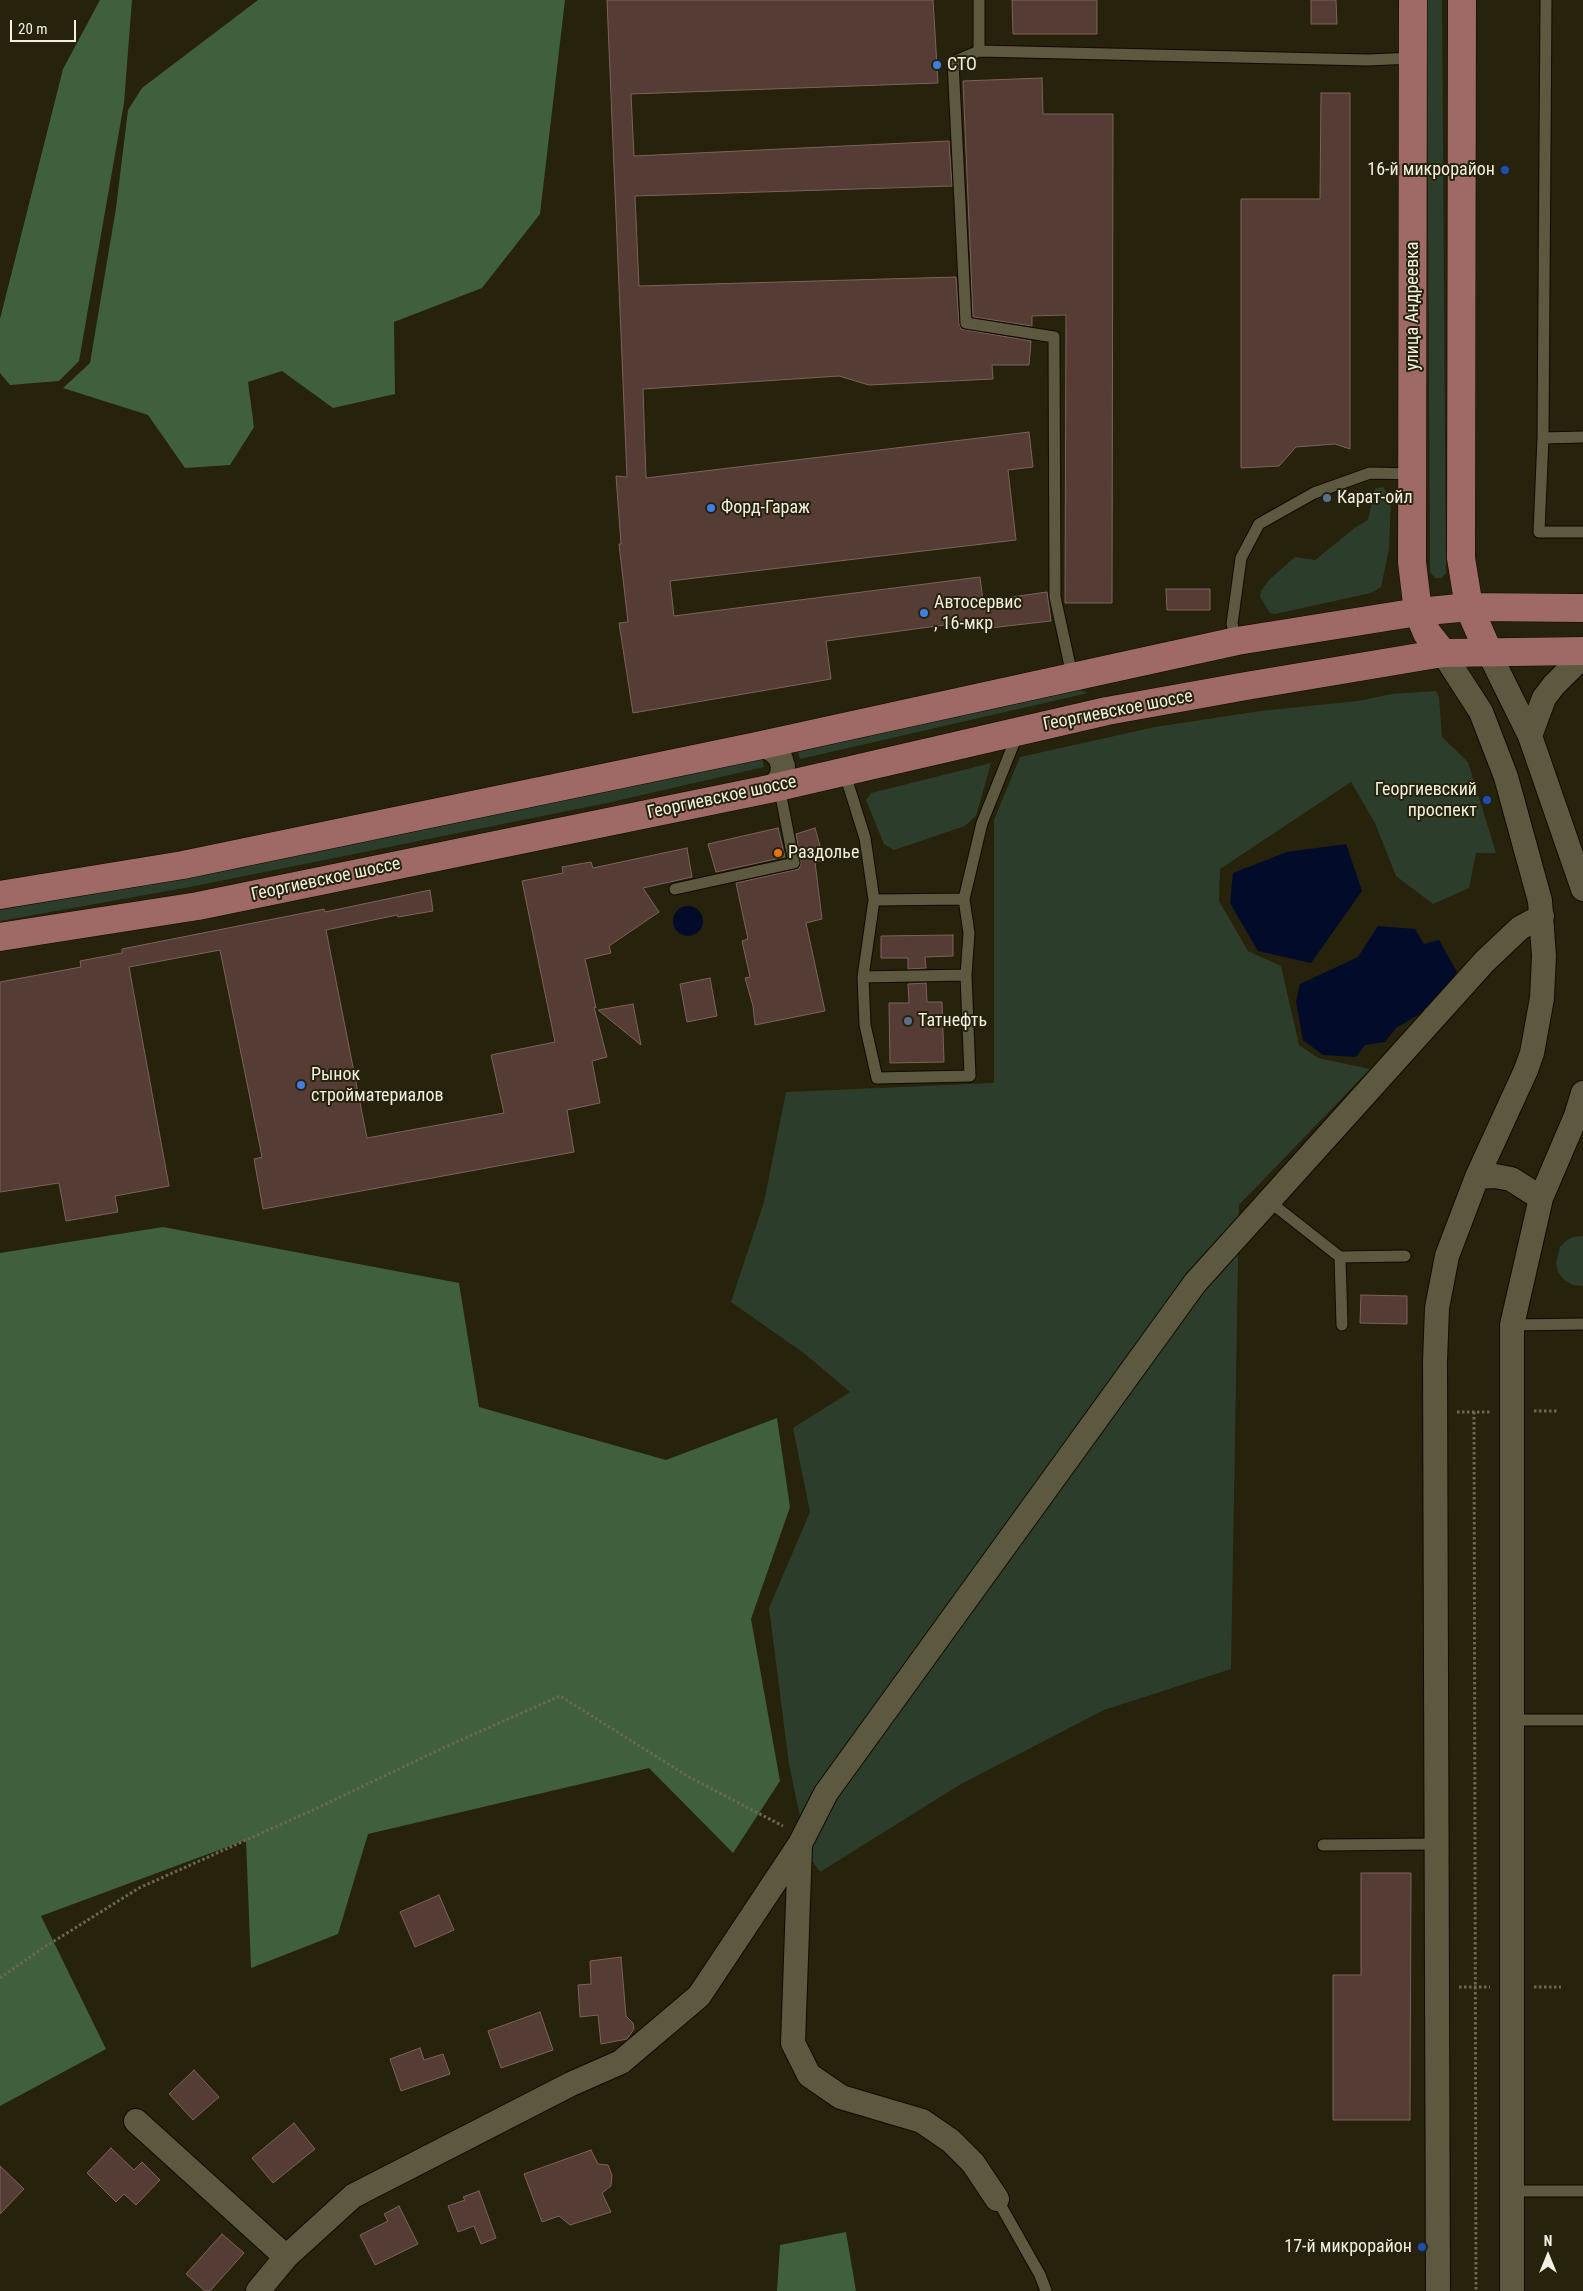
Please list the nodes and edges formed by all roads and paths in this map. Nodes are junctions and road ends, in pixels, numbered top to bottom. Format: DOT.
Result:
graph roads {
  1 [pos="979,0"];
  2 [pos="1413,0"];
  3 [pos="1462,0"];
  4 [pos="1546,0"];
  5 [pos="980,51"];
  6 [pos="1413,58"];
  7 [pos="1583,437"];
  8 [pos="1543,438"];
  9 [pos="1413,474"];
  10 [pos="1583,532"];
  11 [pos="1469,607"];
  12 [pos="1583,608"];
  13 [pos="1418,612"];
  14 [pos="1237,640"];
  15 [pos="1488,651"];
  16 [pos="1583,651"];
  17 [pos="1443,653"];
  18 [pos="1583,656"];
  19 [pos="1072,675"];
  20 [pos="1019,731"];
  21 [pos="1530,736"];
  22 [pos="757,746"];
  23 [pos="844,771"];
  24 [pos="774,788"];
  25 [pos="675,889"];
  26 [pos="1583,889"];
  27 [pos="0,895"];
  28 [pos="964,899"];
  29 [pos="874,900"];
  30 [pos="1542,916"];
  31 [pos="0,937"];
  32 [pos="966,975"];
  33 [pos="863,977"];
  34 [pos="1583,1094"];
  35 [pos="1477,1177"];
  36 [pos="1541,1198"];
  37 [pos="1270,1202"];
  38 [pos="1405,1256"];
  39 [pos="1340,1257"];
  40 [pos="1583,1324"];
  41 [pos="1342,1325"];
  42 [pos="1512,1325"];
  43 [pos="1558,1411"];
  44 [pos="1456,1412"];
  45 [pos="1474,1412"];
  46 [pos="1496,1412"];
  47 [pos="1528,1412"];
  48 [pos="1512,1720"];
  49 [pos="1583,1720"];
  50 [pos="802,1840"];
  51 [pos="1323,1844"];
  52 [pos="1436,1844"];
  53 [pos="0,1978"];
  54 [pos="1452,1987"];
  55 [pos="1475,1987"];
  56 [pos="1496,1987"];
  57 [pos="1528,1987"];
  58 [pos="1561,1987"];
  59 [pos="136,2121"];
  60 [pos="1512,2191"];
  61 [pos="1583,2191"];
  62 [pos="997,2199"];
  63 [pos="286,2257"];
  64 [pos="258,2291"];
  65 [pos="1046,2291"];
  66 [pos="1438,2291"];
  67 [pos="1476,2291"];
  68 [pos="1512,2291"];
  1 -- 5 [label="lane"];
  2 -- 6 [label="main road, улица Андреевка"];
  3 -- 11 [label="main road"];
  4 -- 8 [label="lane"];
  5 -- 6 [label="lane"];
  5 -- 19 [label="lane"];
  6 -- 9 [label="main road, улица Андреевка"];
  7 -- 8 [label="lane"];
  8 -- 10 [label="lane"];
  9 -- 13 [label="main road, улица Андреевка"];
  9 -- 14 [label="lane"];
  11 -- 12 [label="main road"];
  11 -- 13 [label="main road"];
  11 -- 15 [label="main road"];
  13 -- 14 [label="main road"];
  13 -- 17 [label="main road, улица Андреевка"];
  14 -- 19 [label="main road"];
  15 -- 16 [label="main road"];
  15 -- 17 [label="main road"];
  15 -- 21 [label="street"];
  17 -- 20 [label="main road, Георгиевское шоссе"];
  17 -- 30 [label="street"];
  18 -- 21 [label="street"];
  19 -- 22 [label="main road"];
  20 -- 23 [label="main road, Георгиевское шоссе"];
  20 -- 28 [label="lane"];
  21 -- 26 [label="street"];
  22 -- 24 [label="street"];
  22 -- 27 [label="main road"];
  23 -- 24 [label="main road, Георгиевское шоссе"];
  23 -- 29 [label="lane"];
  24 -- 25 [label="lane"];
  24 -- 31 [label="main road, Георгиевское шоссе"];
  28 -- 29 [label="lane"];
  28 -- 32 [label="lane"];
  29 -- 33 [label="lane"];
  30 -- 35 [label="street"];
  30 -- 37 [label="street"];
  32 -- 33 [label="lane"];
  32 -- 33 [label="lane"];
  34 -- 36 [label="street"];
  35 -- 36 [label="street"];
  35 -- 52 [label="street"];
  36 -- 42 [label="street"];
  37 -- 39 [label="lane"];
  37 -- 50 [label="street"];
  38 -- 39 [label="lane"];
  39 -- 41 [label="lane"];
  40 -- 42 [label="lane"];
  42 -- 48 [label="street"];
  43 -- 47 [label="path"];
  44 -- 45 [label="path"];
  45 -- 46 [label="path"];
  45 -- 55 [label="path"];
  48 -- 49 [label="lane"];
  48 -- 60 [label="street"];
  50 -- 53 [label="path"];
  50 -- 62 [label="street"];
  50 -- 63 [label="street"];
  51 -- 52 [label="lane"];
  52 -- 66 [label="street"];
  54 -- 55 [label="path"];
  55 -- 56 [label="path"];
  55 -- 67 [label="path"];
  57 -- 58 [label="path"];
  59 -- 63 [label="street"];
  60 -- 61 [label="lane"];
  60 -- 68 [label="street"];
  62 -- 65 [label="lane"];
  63 -- 64 [label="street"];
}
